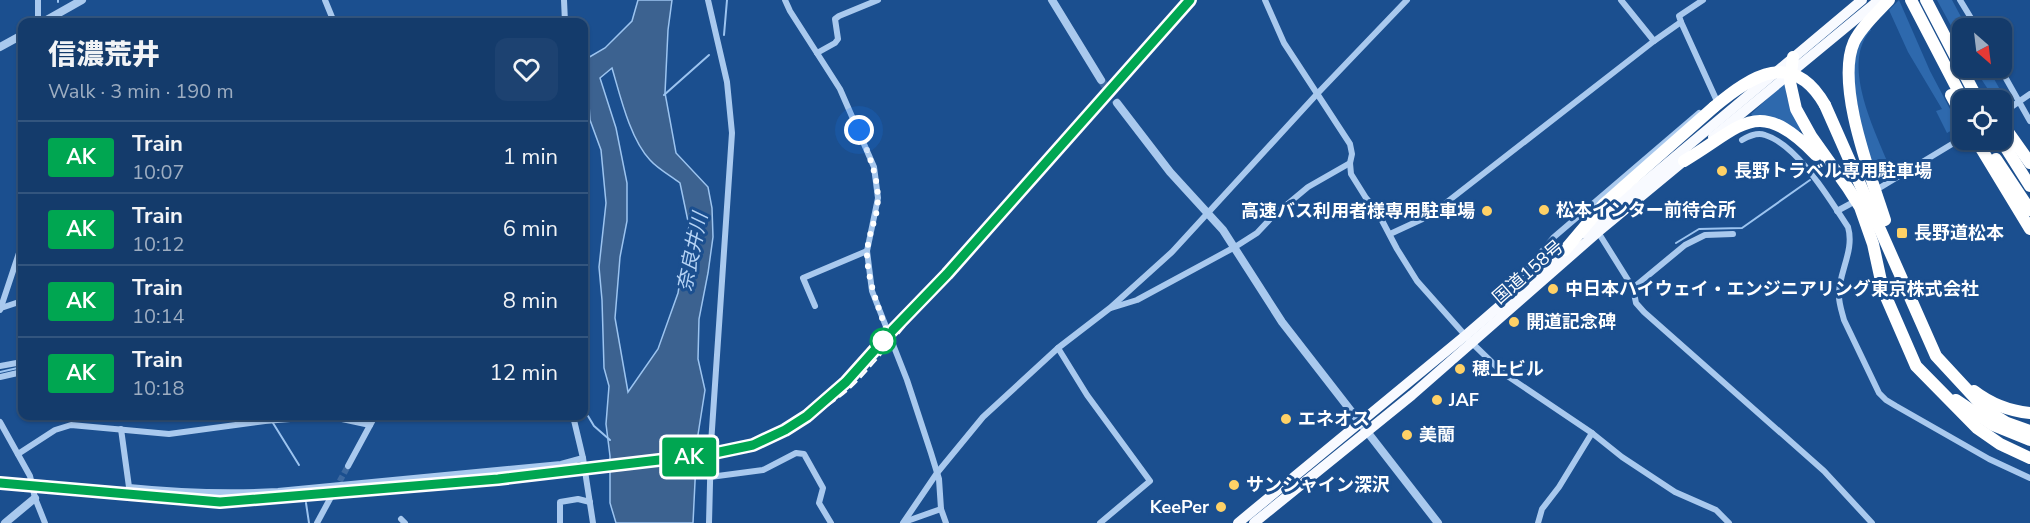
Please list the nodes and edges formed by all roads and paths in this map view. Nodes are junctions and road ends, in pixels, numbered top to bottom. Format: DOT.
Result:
graph roads {
  1 [pos="38,0"];
  2 [pos="82,0"];
  3 [pos="325,0"];
  4 [pos="564,0"];
  5 [pos="708,0"];
  6 [pos="786,0"];
  7 [pos="878,0"];
  8 [pos="1052,0"];
  9 [pos="1265,0"];
  10 [pos="1407,0"];
  11 [pos="1621,0"];
  12 [pos="1703,0"];
  13 [pos="1862,0"];
  14 [pos="1879,0"];
  15 [pos="1890,0"];
  16 [pos="1911,0"];
  17 [pos="1927,0"];
  18 [pos="1960,0"];
  19 [pos="38,18"];
  20 [pos="50,18"];
  21 [pos="332,18"];
  22 [pos="565,18"];
  23 [pos="1971,18"];
  24 [pos="1681,22"];
  25 [pos="18,37"];
  26 [pos="1654,41"];
  27 [pos="1952,43"];
  28 [pos="0,47"];
  29 [pos="817,53"];
  30 [pos="1793,57"];
  31 [pos="1944,68"];
  32 [pos="1790,73"];
  33 [pos="2006,78"];
  34 [pos="1101,80"];
  35 [pos="1957,90"];
  36 [pos="1973,90"];
  37 [pos="1317,94"];
  38 [pos="2030,94"];
  39 [pos="1952,97"];
  40 [pos="2019,100"];
  41 [pos="1117,103"];
  42 [pos="1715,103"];
  43 [pos="2012,107"];
  44 [pos="1731,110"];
  45 [pos="2030,121"];
  46 [pos="2012,133"];
  47 [pos="1742,140"];
  48 [pos="1952,144"];
  49 [pos="1982,150"];
  50 [pos="1991,150"];
  51 [pos="2007,150"];
  52 [pos="1684,161"];
  53 [pos="1350,163"];
  54 [pos="2030,164"];
  55 [pos="1881,186"];
  56 [pos="2030,186"];
  57 [pos="1848,188"];
  58 [pos="1850,204"];
  59 [pos="2030,210"];
  60 [pos="1837,211"];
  61 [pos="1208,214"];
  62 [pos="2030,229"];
  63 [pos="1598,232"];
  64 [pos="1390,234"];
  65 [pos="1733,234"];
  66 [pos="1235,247"];
  67 [pos="1564,250"];
  68 [pos="867,251"];
  69 [pos="18,256"];
  70 [pos="1904,281"];
  71 [pos="1633,288"];
  72 [pos="1519,290"];
  73 [pos="18,302"];
  74 [pos="815,306"];
  75 [pos="1110,308"];
  76 [pos="0,309"];
  77 [pos="1469,339"];
  78 [pos="1058,348"];
  79 [pos="18,363"];
  80 [pos="1942,363"];
  81 [pos="0,366"];
  82 [pos="18,373"];
  83 [pos="0,377"];
  84 [pos="1931,382"];
  85 [pos="2030,413"];
  86 [pos="251,420"];
  87 [pos="349,420"];
  88 [pos="372,420"];
  89 [pos="574,420"];
  90 [pos="0,422"];
  91 [pos="1360,422"];
  92 [pos="370,424"];
  93 [pos="121,429"];
  94 [pos="1368,432"];
  95 [pos="2030,432"];
  96 [pos="1592,433"];
  97 [pos="2030,440"];
  98 [pos="18,454"];
  99 [pos="584,458"];
  100 [pos="2030,458"];
  101 [pos="348,466"];
  102 [pos="937,473"];
  103 [pos="710,477"];
  104 [pos="2030,478"];
  105 [pos="331,497"];
  106 [pos="35,498"];
  107 [pos="590,502"];
  108 [pos="941,509"];
  109 [pos="905,522"];
  110 [pos="5,523"];
  111 [pos="45,523"];
  112 [pos="317,523"];
  113 [pos="560,523"];
  114 [pos="593,523"];
  115 [pos="709,523"];
  116 [pos="831,523"];
  117 [pos="946,523"];
  118 [pos="1100,523"];
  119 [pos="1238,523"];
  120 [pos="1254,523"];
  121 [pos="1438,523"];
  122 [pos="1538,523"];
  123 [pos="1729,523"];
  124 [pos="1872,523"];
  1 -- 19 [label="street"];
  2 -- 20 [label="street"];
  3 -- 21 [label="street"];
  4 -- 22 [label="street"];
  5 -- 103 [label="street"];
  6 -- 29 [label="street"];
  7 -- 29 [label="street"];
  8 -- 34 [label="street"];
  9 -- 37 [label="street"];
  10 -- 37 [label="street"];
  11 -- 26 [label="street"];
  12 -- 24 [label="street"];
  13 -- 30 [label="highway, 国道158号"];
  14 -- 32 [label="highway, 国道158号"];
  15 -- 70 [label="highway"];
  16 -- 31 [label="highway"];
  17 -- 27 [label="highway"];
  17 -- 36 [label="highway"];
  18 -- 23 [label="street"];
  24 -- 26 [label="street"];
  24 -- 42 [label="street"];
  25 -- 28 [label="street"];
  26 -- 64 [label="street"];
  29 -- 68 [label="street"];
  30 -- 32 [label="highway"];
  30 -- 44 [label="highway, 国道158号"];
  31 -- 35 [label="highway"];
  31 -- 39 [label="highway"];
  32 -- 52 [label="highway, 国道158号"];
  32 -- 57 [label="highway"];
  33 -- 40 [label="street"];
  37 -- 53 [label="street"];
  37 -- 61 [label="street"];
  38 -- 40 [label="street"];
  40 -- 43 [label="street"];
  40 -- 45 [label="street"];
  41 -- 61 [label="street"];
  42 -- 44 [label="street"];
  42 -- 67 [label="highway"];
  42 -- 70 [label="highway, bridge"];
  42 -- 72 [label="street"];
  44 -- 67 [label="highway, 国道158号"];
  46 -- 54 [label="highway"];
  47 -- 60 [label="street"];
  48 -- 55 [label="street"];
  49 -- 62 [label="highway"];
  50 -- 59 [label="highway"];
  51 -- 56 [label="highway"];
  52 -- 57 [label="highway"];
  52 -- 63 [label="highway, 国道158号"];
  53 -- 64 [label="street"];
  53 -- 66 [label="street"];
  57 -- 84 [label="highway"];
  58 -- 60 [label="street"];
  60 -- 104 [label="street"];
  61 -- 66 [label="street"];
  61 -- 75 [label="street"];
  63 -- 71 [label="street"];
  63 -- 77 [label="highway, 国道158号"];
  64 -- 77 [label="street"];
  65 -- 71 [label="street"];
  66 -- 75 [label="street"];
  66 -- 91 [label="street"];
  67 -- 72 [label="highway, 国道158号"];
  68 -- 74 [label="street"];
  68 -- 102 [label="street"];
  69 -- 76 [label="street"];
  70 -- 80 [label="highway"];
  71 -- 124 [label="street"];
  72 -- 77 [label="highway, 国道158号"];
  73 -- 76 [label="street"];
  75 -- 78 [label="street"];
  77 -- 91 [label="highway, 国道158号"];
  77 -- 94 [label="highway, 国道158号"];
  77 -- 96 [label="street"];
  78 -- 102 [label="street"];
  78 -- 118 [label="street"];
  79 -- 81 [label="street"];
  80 -- 85 [label="highway"];
  80 -- 95 [label="highway"];
  82 -- 83 [label="street"];
  84 -- 97 [label="highway"];
  84 -- 100 [label="highway"];
  86 -- 93 [label="street"];
  87 -- 92 [label="street"];
  88 -- 92 [label="street"];
  89 -- 99 [label="street"];
  90 -- 98 [label="street"];
  91 -- 94 [label="street"];
  91 -- 119 [label="highway, 国道158号"];
  92 -- 101 [label="street"];
  93 -- 98 [label="street"];
  93 -- 99 [label="street"];
  94 -- 120 [label="highway, 国道158号"];
  94 -- 121 [label="street"];
  96 -- 122 [label="street"];
  96 -- 123 [label="street"];
  98 -- 106 [label="street"];
  99 -- 107 [label="street"];
  102 -- 108 [label="street"];
  102 -- 109 [label="street"];
  103 -- 115 [label="street"];
  103 -- 116 [label="street"];
  105 -- 112 [label="street"];
  106 -- 110 [label="street"];
  106 -- 111 [label="street"];
  107 -- 113 [label="street"];
  107 -- 114 [label="street"];
  108 -- 109 [label="street"];
  108 -- 117 [label="street"];
}
